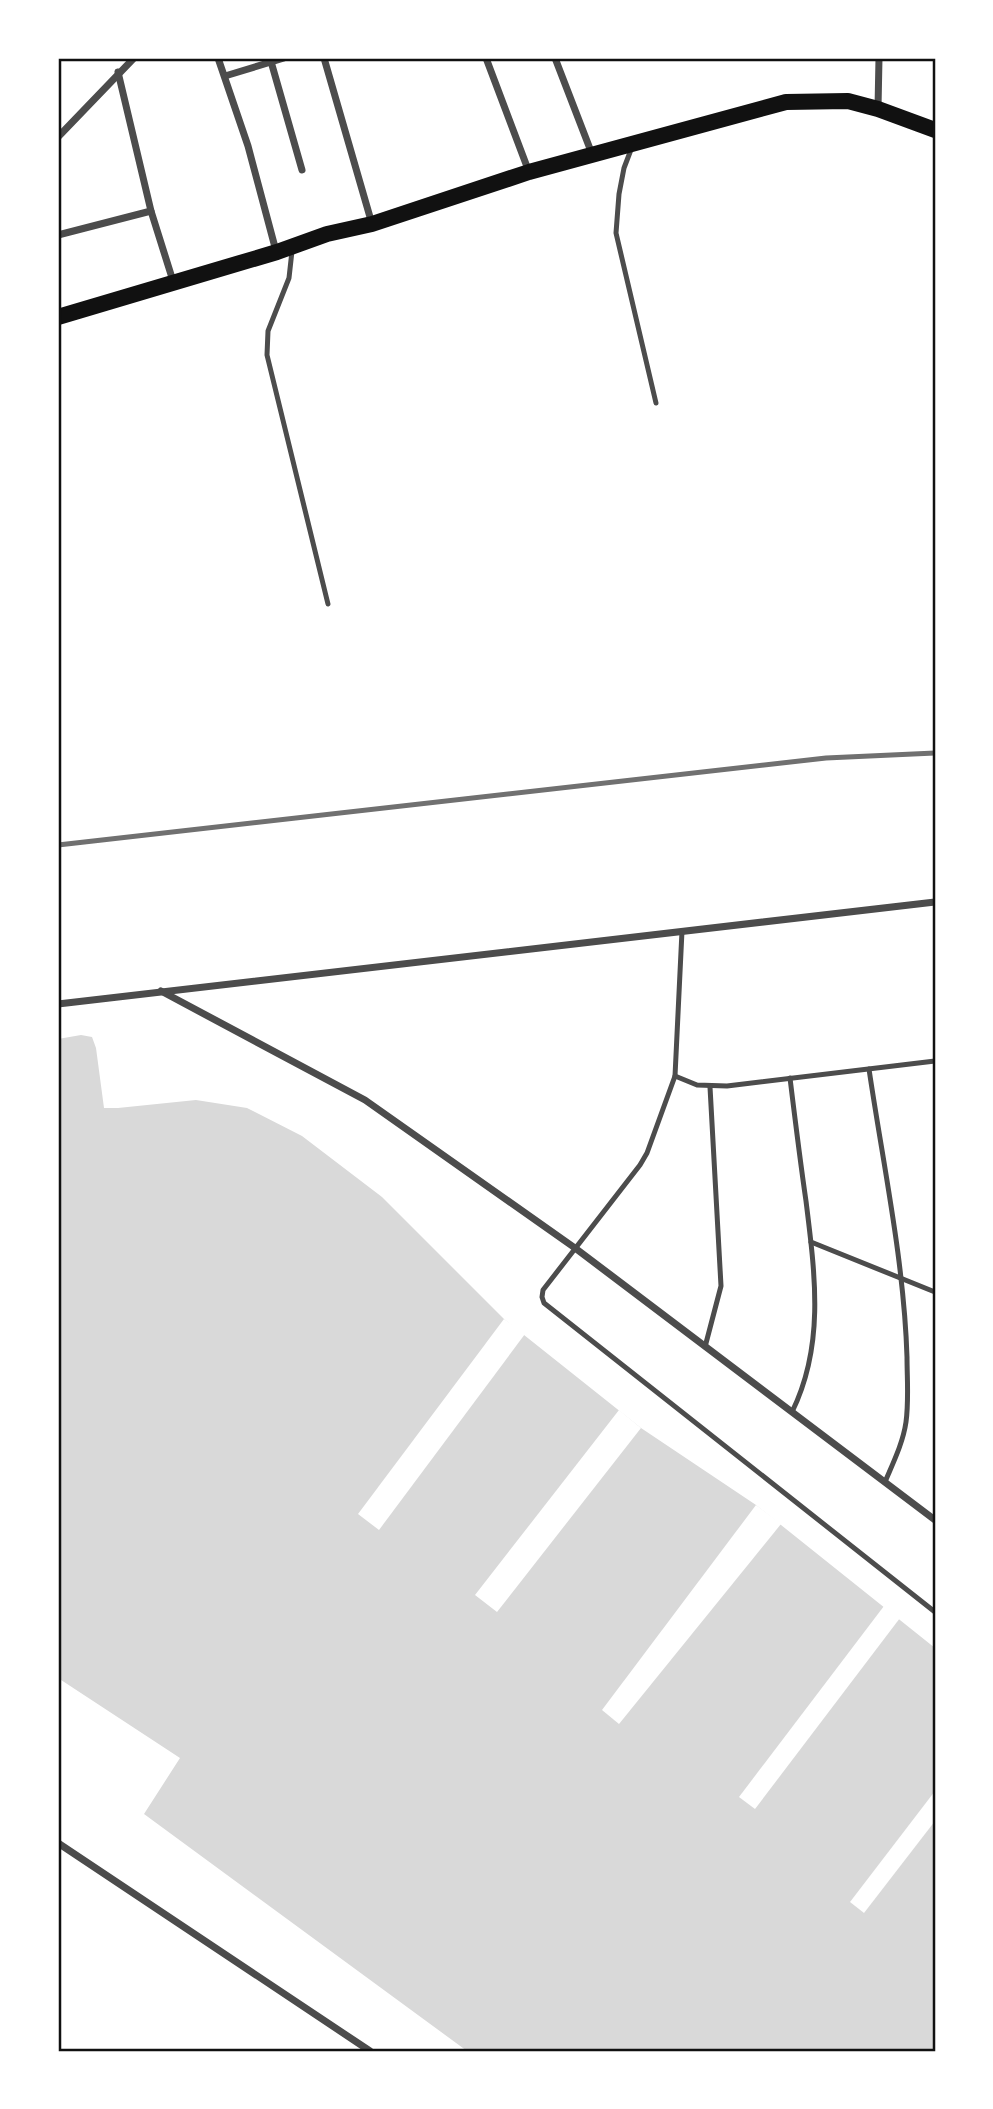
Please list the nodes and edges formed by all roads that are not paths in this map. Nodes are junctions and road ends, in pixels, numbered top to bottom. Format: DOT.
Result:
graph roads {
  1 [pos="134,58"];
  2 [pos="218,58"];
  3 [pos="284,58"];
  4 [pos="324,58"];
  5 [pos="486,58"];
  6 [pos="555,58"];
  7 [pos="879,58"];
  8 [pos="270,59"];
  9 [pos="118,72"];
  10 [pos="225,76"];
  11 [pos="878,109"];
  12 [pos="935,130"];
  13 [pos="58,137"];
  14 [pos="634,143"];
  15 [pos="592,155"];
  16 [pos="302,170"];
  17 [pos="529,172"];
  18 [pos="151,211"];
  19 [pos="372,224"];
  20 [pos="58,235"];
  21 [pos="284,249"];
  22 [pos="174,282"];
  23 [pos="58,317"];
  24 [pos="656,403"];
  25 [pos="328,604"];
  26 [pos="935,902"];
  27 [pos="682,931"];
  28 [pos="161,991"];
  29 [pos="58,1004"];
  30 [pos="935,1061"];
  31 [pos="869,1069"];
  32 [pos="675,1076"];
  33 [pos="790,1079"];
  34 [pos="710,1087"];
  35 [pos="811,1242"];
  36 [pos="575,1248"];
  37 [pos="901,1280"];
  38 [pos="935,1292"];
  39 [pos="705,1347"];
  40 [pos="792,1412"];
  41 [pos="885,1482"];
  42 [pos="935,1521"];
  43 [pos="935,1612"];
  44 [pos="58,1843"];
  45 [pos="370,2051"];
  1 -- 9 [label="street"];
  2 -- 10 [label="street"];
  3 -- 8 [label="street"];
  4 -- 19 [label="street"];
  5 -- 17 [label="street"];
  6 -- 15 [label="street"];
  7 -- 11 [label="street"];
  8 -- 10 [label="street"];
  8 -- 16 [label="street"];
  9 -- 13 [label="street"];
  9 -- 18 [label="street"];
  10 -- 21 [label="street"];
  11 -- 12 [label="main road"];
  11 -- 14 [label="main road"];
  14 -- 15 [label="main road"];
  14 -- 24 [label="lane"];
  15 -- 17 [label="main road"];
  17 -- 19 [label="main road"];
  18 -- 20 [label="street"];
  18 -- 22 [label="street"];
  19 -- 21 [label="main road"];
  21 -- 22 [label="main road"];
  21 -- 25 [label="lane"];
  22 -- 23 [label="main road"];
  26 -- 27 [label="street"];
  27 -- 28 [label="street"];
  27 -- 32 [label="lane"];
  28 -- 29 [label="street"];
  28 -- 36 [label="street"];
  30 -- 31 [label="lane"];
  31 -- 33 [label="lane"];
  31 -- 37 [label="lane"];
  32 -- 34 [label="lane"];
  32 -- 36 [label="lane"];
  33 -- 34 [label="lane"];
  33 -- 35 [label="lane"];
  34 -- 39 [label="lane"];
  35 -- 37 [label="lane"];
  35 -- 40 [label="lane"];
  36 -- 39 [label="street"];
  36 -- 43 [label="lane"];
  37 -- 38 [label="lane"];
  37 -- 41 [label="lane"];
  39 -- 40 [label="street"];
  40 -- 41 [label="street"];
  41 -- 42 [label="street"];
  44 -- 45 [label="street"];
}
